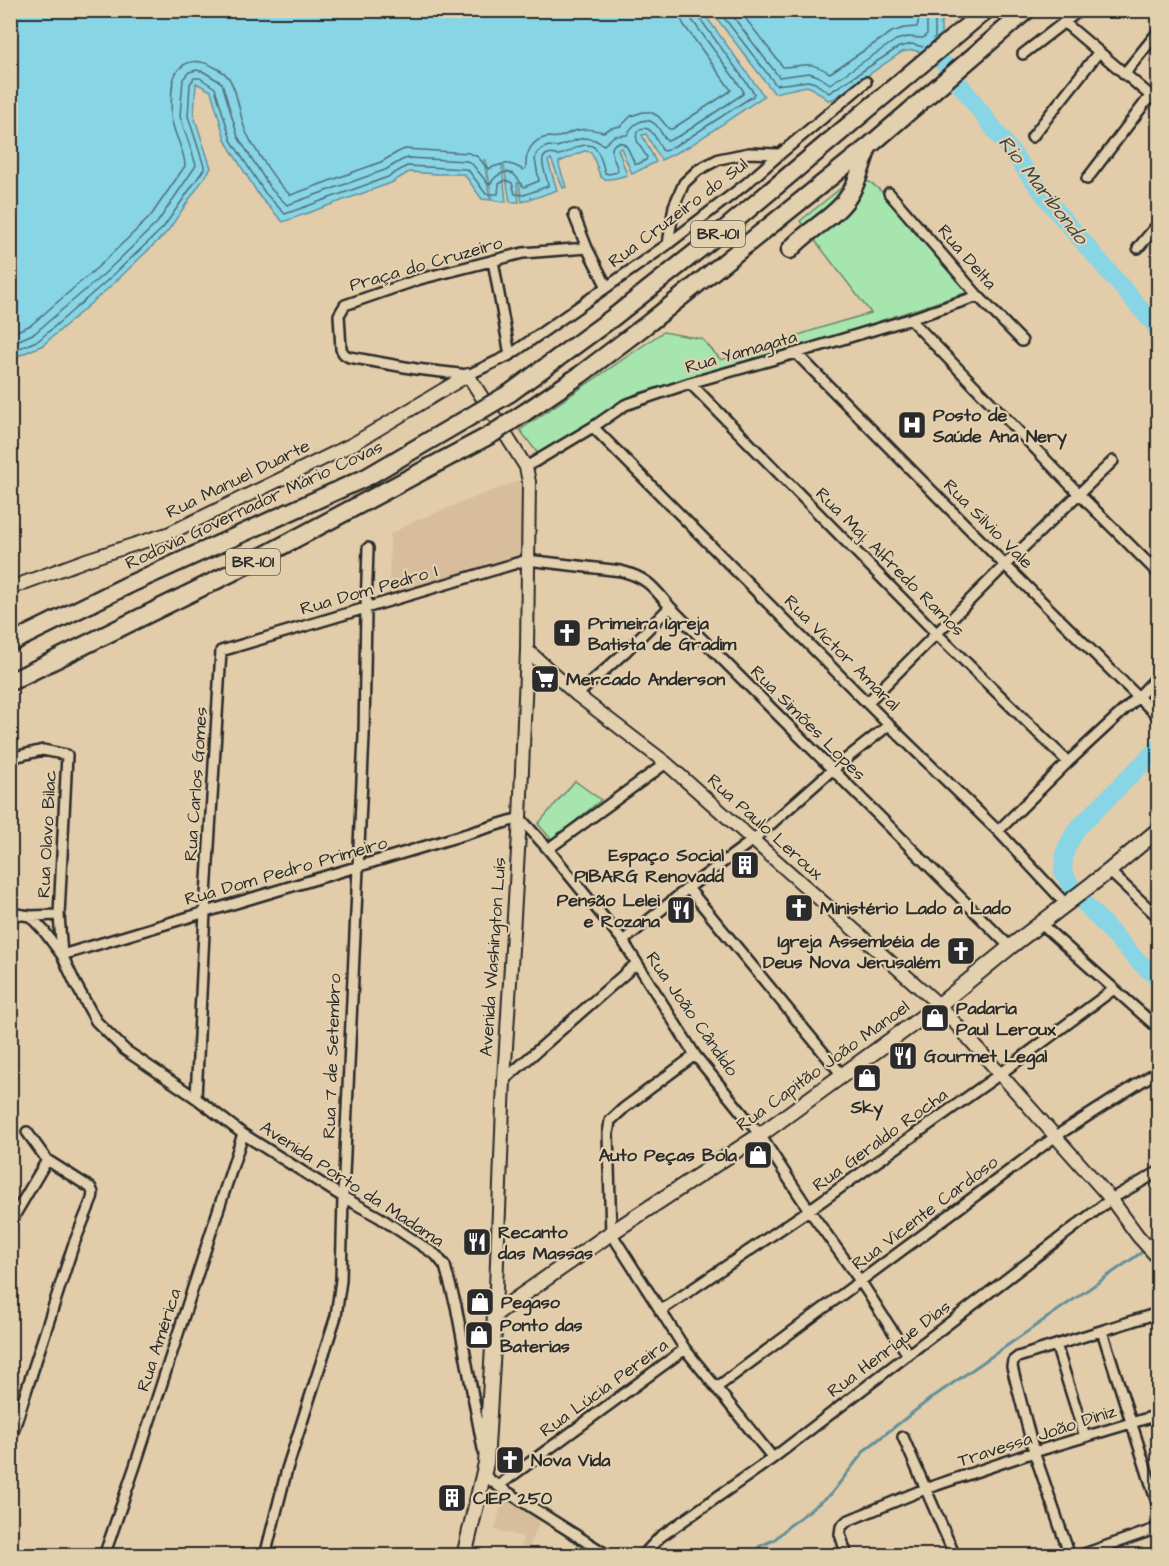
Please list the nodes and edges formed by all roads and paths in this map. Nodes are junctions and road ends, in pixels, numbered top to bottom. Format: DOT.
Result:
graph roads {
  1 [pos="986,10"];
  2 [pos="1027,10"];
  3 [pos="1080,10"];
  4 [pos="1065,23"];
  5 [pos="1158,32"];
  6 [pos="1098,53"];
  7 [pos="1023,54"];
  8 [pos="1124,74"];
  9 [pos="866,82"];
  10 [pos="1155,98"];
  11 [pos="1032,137"];
  12 [pos="868,147"];
  13 [pos="780,154"];
  14 [pos="1087,179"];
  15 [pos="889,193"];
  16 [pos="574,215"];
  17 [pos="1158,224"];
  18 [pos="668,244"];
  19 [pos="587,248"];
  20 [pos="1138,248"];
  21 [pos="790,250"];
  22 [pos="493,261"];
  23 [pos="608,287"];
  24 [pos="978,296"];
  25 [pos="910,319"];
  26 [pos="1022,341"];
  27 [pos="796,354"];
  28 [pos="510,355"];
  29 [pos="468,375"];
  30 [pos="690,383"];
  31 [pos="593,427"];
  32 [pos="1113,461"];
  33 [pos="526,467"];
  34 [pos="1079,494"];
  35 [pos="368,548"];
  36 [pos="527,560"];
  37 [pos="1005,565"];
  38 [pos="1158,573"];
  39 [pos="10,588"];
  40 [pos="670,607"];
  41 [pos="366,609"];
  42 [pos="937,634"];
  43 [pos="10,643"];
  44 [pos="527,650"];
  45 [pos="221,651"];
  46 [pos="1158,676"];
  47 [pos="10,682"];
  48 [pos="577,695"];
  49 [pos="1138,697"];
  50 [pos="868,702"];
  51 [pos="1158,716"];
  52 [pos="889,725"];
  53 [pos="10,758"];
  54 [pos="1068,762"];
  55 [pos="666,763"];
  56 [pos="832,770"];
  57 [pos="520,818"];
  58 [pos="1158,830"];
  59 [pos="998,831"];
  60 [pos="753,840"];
  61 [pos="548,849"];
  62 [pos="357,868"];
  63 [pos="1109,871"];
  64 [pos="688,888"];
  65 [pos="1074,897"];
  66 [pos="204,912"];
  67 [pos="10,913"];
  68 [pos="59,915"];
  69 [pos="30,916"];
  70 [pos="1158,917"];
  71 [pos="1041,924"];
  72 [pos="623,941"];
  73 [pos="1010,947"];
  74 [pos="62,955"];
  75 [pos="636,964"];
  76 [pos="1114,989"];
  77 [pos="939,1005"];
  78 [pos="1158,1028"];
  79 [pos="695,1055"];
  80 [pos="1158,1071"];
  81 [pos="842,1074"];
  82 [pos="1000,1074"];
  83 [pos="504,1080"];
  84 [pos="196,1098"];
  85 [pos="27,1132"];
  86 [pos="243,1134"];
  87 [pos="760,1135"];
  88 [pos="1056,1136"];
  89 [pos="48,1160"];
  90 [pos="1158,1172"];
  91 [pos="343,1197"];
  92 [pos="1111,1199"];
  93 [pos="809,1210"];
  94 [pos="10,1223"];
  95 [pos="611,1233"];
  96 [pos="1157,1256"];
  97 [pos="861,1282"];
  98 [pos="660,1311"];
  99 [pos="1158,1313"];
  100 [pos="495,1314"];
  101 [pos="1102,1331"];
  102 [pos="1056,1345"];
  103 [pos="685,1349"];
  104 [pos="908,1355"];
  105 [pos="716,1388"];
  106 [pos="1158,1415"];
  107 [pos="1132,1423"];
  108 [pos="11,1433"];
  109 [pos="903,1437"];
  110 [pos="1085,1437"];
  111 [pos="1034,1452"];
  112 [pos="773,1458"];
  113 [pos="485,1469"];
  114 [pos="498,1486"];
  115 [pos="925,1489"];
  116 [pos="1158,1506"];
  117 [pos="1158,1528"];
  118 [pos="104,1556"];
  119 [pos="266,1556"];
  120 [pos="464,1556"];
  121 [pos="609,1556"];
  122 [pos="642,1556"];
  123 [pos="848,1556"];
  124 [pos="955,1556"];
  125 [pos="1070,1556"];
  126 [pos="1078,1556"];
  1 -- 43 [label="highway, Rodovia Governador Mário Covas / BR-101, bridge"];
  2 -- 12 [label="highway, BR-101"];
  3 -- 4 [label="street"];
  4 -- 6 [label="street"];
  4 -- 7 [label="street"];
  5 -- 8 [label="street"];
  6 -- 8 [label="street"];
  6 -- 11 [label="street"];
  8 -- 10 [label="street"];
  9 -- 13 [label="street, Rua Cruzeiro do Sul"];
  10 -- 14 [label="street"];
  12 -- 21 [label="highway"];
  12 -- 47 [label="highway, BR-101, bridge"];
  13 -- 18 [label="street, Rua Cruzeiro do Sul"];
  13 -- 18 [label="street"];
  15 -- 24 [label="street, Rua Delta"];
  16 -- 19 [label="street"];
  17 -- 20 [label="street"];
  18 -- 23 [label="street, Rua Cruzeiro do Sul"];
  19 -- 22 [label="street, Praça do Cruzeiro"];
  19 -- 23 [label="street"];
  22 -- 28 [label="street"];
  22 -- 29 [label="street, Praça do Cruzeiro"];
  23 -- 28 [label="street, Rua Cruzeiro do Sul"];
  24 -- 25 [label="street, Rua Yamagata"];
  24 -- 26 [label="street, Rua Delta"];
  25 -- 27 [label="street, Rua Yamagata"];
  25 -- 34 [label="street"];
  27 -- 30 [label="street, Rua Yamagata"];
  27 -- 37 [label="street, Rua Silvio Vale"];
  28 -- 29 [label="street, Rua Cruzeiro do Sul"];
  29 -- 33 [label="street, Avenida Washington Luís"];
  29 -- 39 [label="street, Rua Manuel Duarte"];
  30 -- 31 [label="street, Rua Yamagata"];
  30 -- 42 [label="street, Rua Maj. Alfredo Ramos"];
  31 -- 33 [label="street, Rua Yamagata"];
  31 -- 50 [label="street, Rua Victor Amaral"];
  32 -- 34 [label="street"];
  33 -- 36 [label="street, Avenida Washington Luís"];
  34 -- 37 [label="street"];
  34 -- 38 [label="street"];
  35 -- 41 [label="street, Rua 7 de Setembro"];
  36 -- 40 [label="street, Rua Simões Lopes"];
  36 -- 41 [label="street, Rua Dom Pedro I"];
  36 -- 44 [label="street, Avenida Washington Luís"];
  37 -- 42 [label="street"];
  37 -- 49 [label="street, Rua Silvio Vale"];
  40 -- 48 [label="street"];
  40 -- 56 [label="street, Rua Simões Lopes"];
  41 -- 45 [label="street, Rua Dom Pedro I"];
  41 -- 62 [label="street, Rua 7 de Setembro"];
  42 -- 50 [label="street"];
  42 -- 54 [label="street, Rua Maj. Alfredo Ramos"];
  44 -- 48 [label="street, Rua Paulo Leroux"];
  44 -- 57 [label="street, Avenida Washington Luís"];
  45 -- 66 [label="street, Rua Carlos Gomes"];
  46 -- 49 [label="street"];
  48 -- 55 [label="street, Rua Paulo Leroux"];
  49 -- 51 [label="street, Rua Silvio Vale"];
  49 -- 54 [label="street"];
  50 -- 52 [label="street, Rua Victor Amaral"];
  52 -- 56 [label="street"];
  52 -- 59 [label="street, Rua Victor Amaral"];
  53 -- 68 [label="street, Rua Olavo Bilac"];
  54 -- 59 [label="street"];
  55 -- 60 [label="street, Rua Paulo Leroux"];
  55 -- 61 [label="street"];
  56 -- 60 [label="street"];
  56 -- 73 [label="street, Rua Simões Lopes"];
  57 -- 61 [label="street, Rua João Cândido"];
  57 -- 62 [label="street, Rua Dom Pedro Primeiro"];
  57 -- 83 [label="street, Avenida Washington Luís"];
  58 -- 63 [label="main road, Rua Capitão João Manoel"];
  59 -- 65 [label="street, Rua Victor Amaral"];
  60 -- 64 [label="street"];
  60 -- 77 [label="street, Rua Paulo Leroux"];
  61 -- 72 [label="street, Rua João Cândido"];
  62 -- 66 [label="street, Rua Dom Pedro Primeiro"];
  62 -- 91 [label="street, Rua 7 de Setembro"];
  63 -- 65 [label="main road, Rua Capitão João Manoel"];
  63 -- 70 [label="street"];
  64 -- 72 [label="street"];
  64 -- 81 [label="street"];
  65 -- 71 [label="main road, Rua Capitão João Manoel"];
  66 -- 74 [label="street, Rua Dom Pedro Primeiro"];
  66 -- 84 [label="street, Rua Carlos Gomes"];
  67 -- 69 [label="street"];
  68 -- 69 [label="street"];
  68 -- 74 [label="street, Avenida Porto da Madama"];
  69 -- 74 [label="street"];
  71 -- 73 [label="main road, Rua Capitão João Manoel"];
  71 -- 76 [label="street"];
  72 -- 75 [label="street, Rua João Cândido"];
  73 -- 77 [label="main road, Rua Capitão João Manoel"];
  74 -- 84 [label="street, Avenida Porto da Madama"];
  75 -- 79 [label="street, Rua João Cândido"];
  75 -- 83 [label="street"];
  76 -- 78 [label="street"];
  76 -- 82 [label="street, Rua Geraldo Rocha"];
  77 -- 81 [label="main road, Rua Capitão João Manoel"];
  77 -- 82 [label="street, Rua Paulo Leroux"];
  79 -- 87 [label="street, Rua João Cândido"];
  79 -- 95 [label="street"];
  80 -- 88 [label="street, Rua Vicente Cardoso"];
  81 -- 87 [label="main road, Rua Capitão João Manoel"];
  82 -- 88 [label="street, Rua Paulo Leroux"];
  82 -- 93 [label="street, Rua Geraldo Rocha"];
  83 -- 100 [label="street, Avenida Washington Luís"];
  84 -- 86 [label="street, Avenida Porto da Madama"];
  85 -- 89 [label="street"];
  86 -- 91 [label="street, Avenida Porto da Madama"];
  86 -- 118 [label="street, Rua América"];
  87 -- 93 [label="street, Rua João Cândido"];
  87 -- 95 [label="main road, Rua Capitão João Manoel"];
  88 -- 92 [label="street, Rua Paulo Leroux"];
  88 -- 97 [label="street, Rua Vicente Cardoso"];
  89 -- 94 [label="street"];
  89 -- 108 [label="street"];
  90 -- 92 [label="street, Rua Henrique Dias"];
  91 -- 113 [label="street, Avenida Porto da Madama"];
  91 -- 119 [label="street, Rua 7 de Setembro"];
  92 -- 96 [label="street, Rua Paulo Leroux"];
  92 -- 104 [label="street, Rua Henrique Dias"];
  93 -- 97 [label="street, Rua João Cândido"];
  93 -- 98 [label="street, Rua Geraldo Rocha"];
  95 -- 98 [label="street"];
  95 -- 100 [label="main road, Rua Capitão João Manoel"];
  97 -- 104 [label="street, Rua João Cândido"];
  97 -- 105 [label="street, Rua Vicente Cardoso"];
  98 -- 103 [label="street"];
  99 -- 101 [label="street"];
  100 -- 113 [label="main road, Avenida Washington Luís"];
  101 -- 102 [label="street"];
  101 -- 107 [label="street"];
  102 -- 110 [label="street"];
  102 -- 111 [label="street"];
  103 -- 105 [label="street"];
  103 -- 114 [label="street, Rua Lúcia Pereira"];
  104 -- 112 [label="street, Rua Henrique Dias"];
  105 -- 112 [label="street"];
  106 -- 107 [label="street, Travessa João Diniz"];
  107 -- 110 [label="street, Travessa João Diniz"];
  107 -- 116 [label="street"];
  109 -- 115 [label="street"];
  110 -- 111 [label="street, Travessa João Diniz"];
  111 -- 115 [label="street, Travessa João Diniz"];
  111 -- 125 [label="street"];
  112 -- 122 [label="street, Rua Henrique Dias"];
  113 -- 114 [label="street"];
  113 -- 120 [label="main road, Avenida Washington Luís"];
  114 -- 121 [label="street"];
  115 -- 123 [label="street, Travessa João Diniz"];
  115 -- 124 [label="street"];
  117 -- 126 [label="street"];
}
